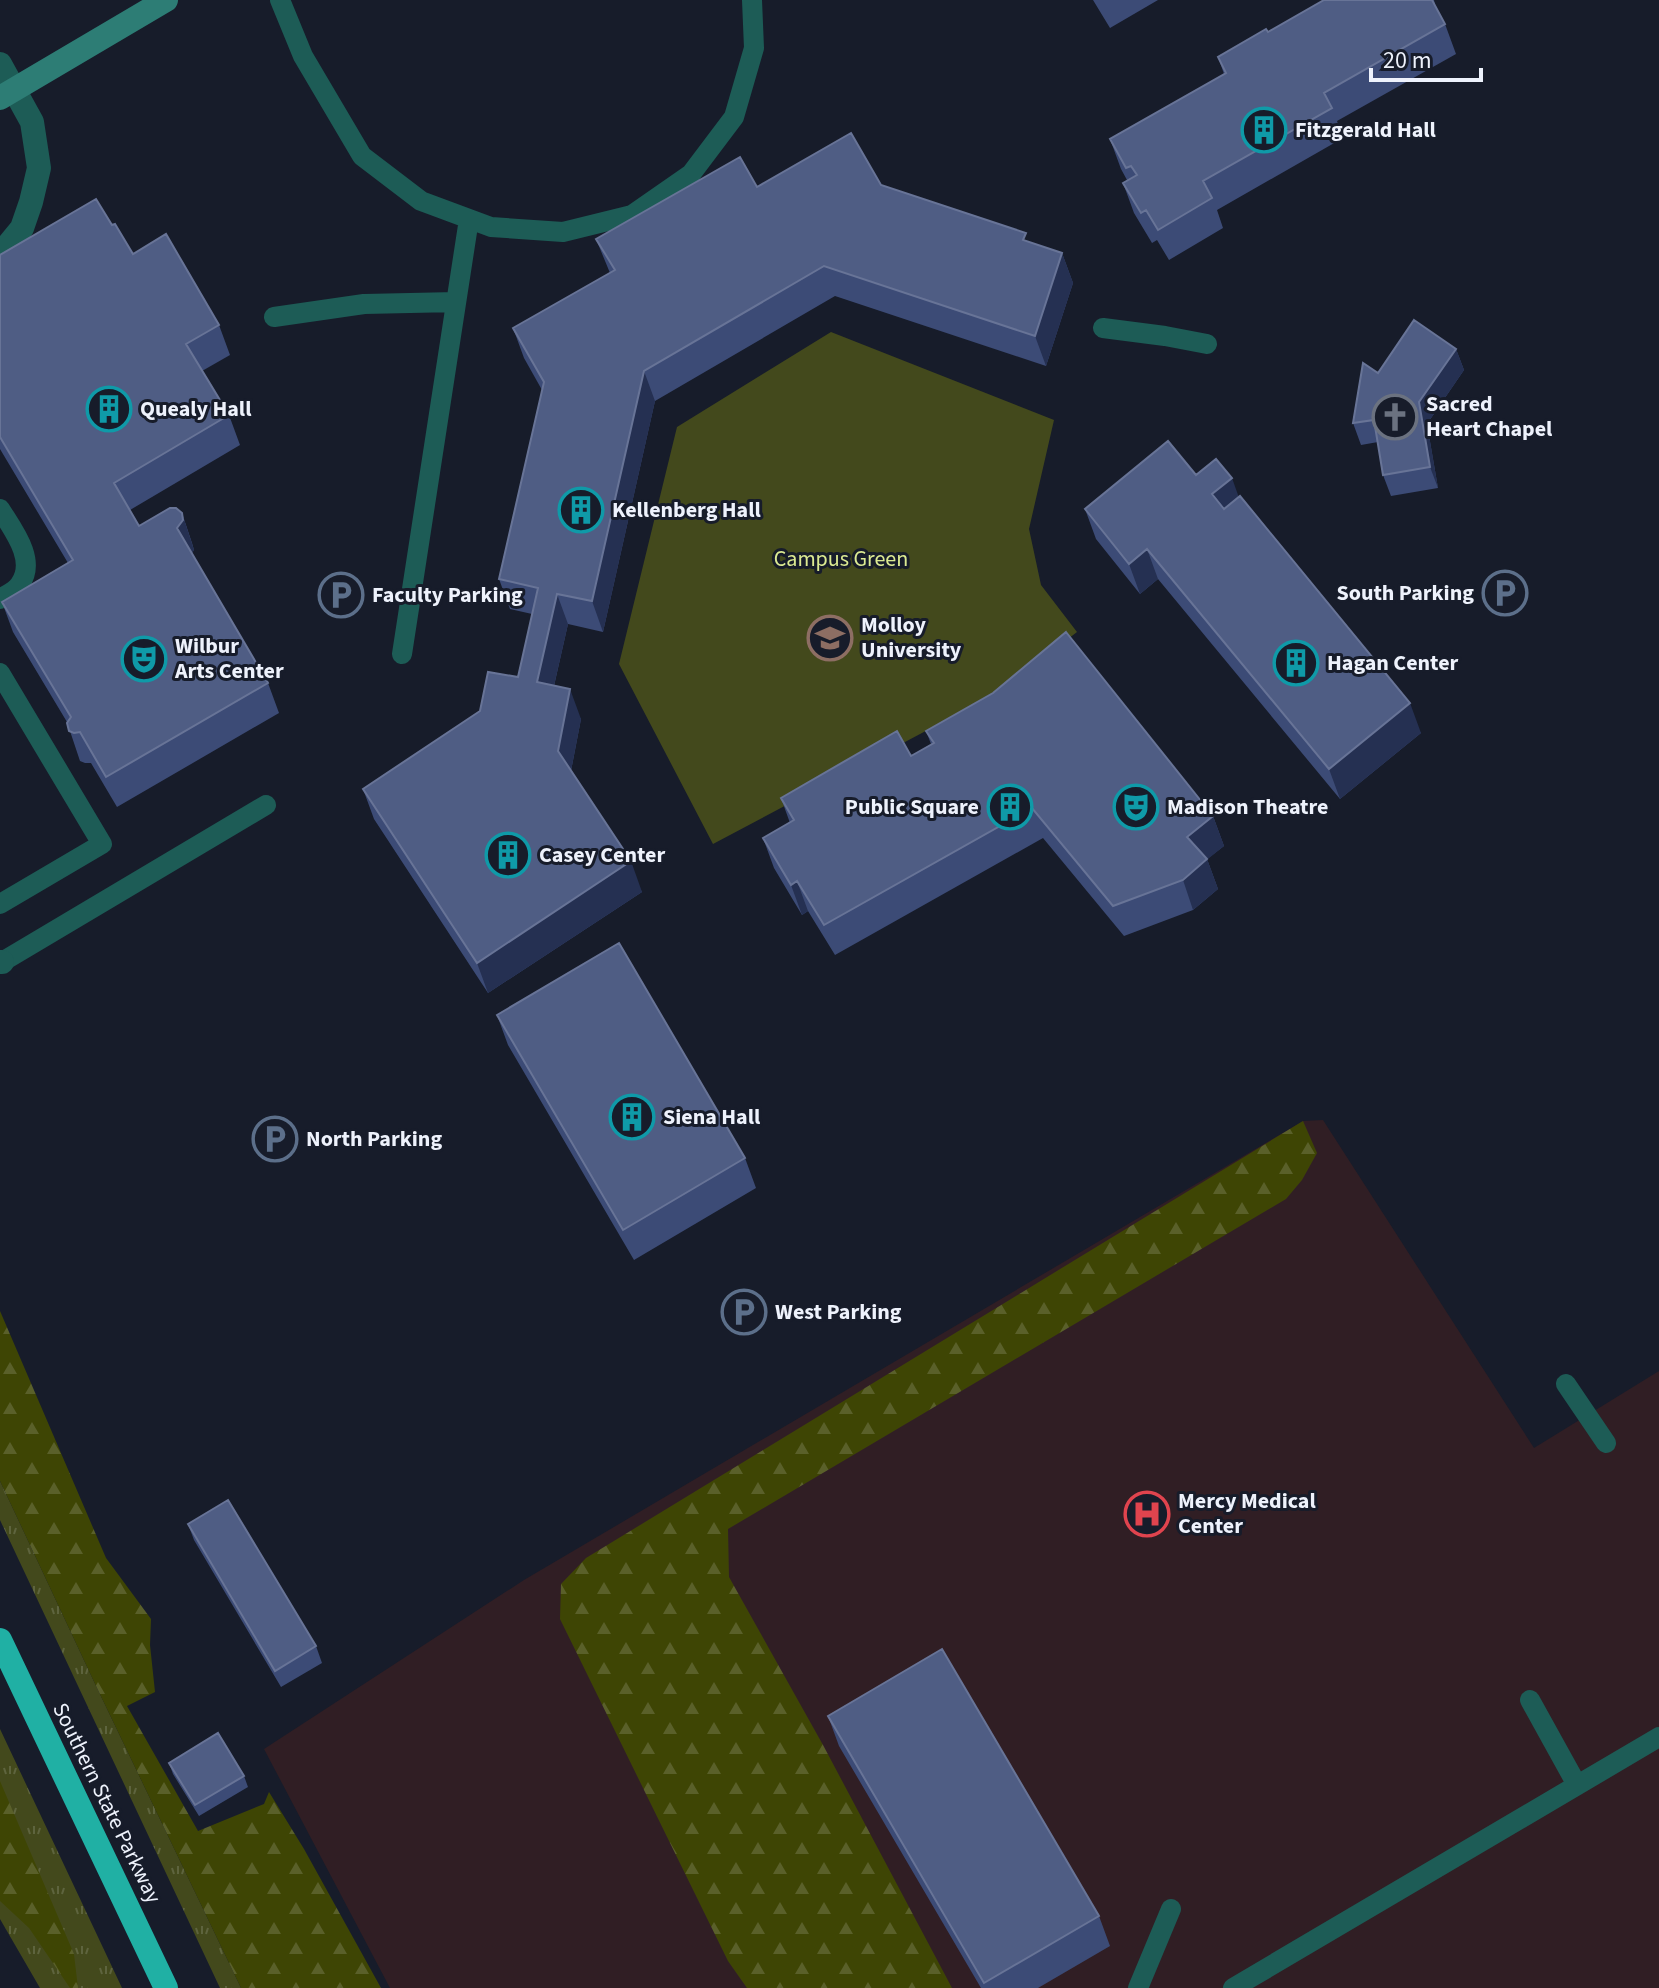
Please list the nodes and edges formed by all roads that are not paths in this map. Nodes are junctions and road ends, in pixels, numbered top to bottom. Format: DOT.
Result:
graph roads {
  1 [pos="166,0"];
  2 [pos="280,0"];
  3 [pos="752,0"];
  4 [pos="0,64"];
  5 [pos="7,94"];
  6 [pos="469,219"];
  7 [pos="0,255"];
  8 [pos="456,302"];
  9 [pos="274,317"];
  10 [pos="1103,328"];
  11 [pos="1207,344"];
  12 [pos="2,518"];
  13 [pos="0,599"];
  14 [pos="402,654"];
  15 [pos="0,673"];
  16 [pos="266,805"];
  17 [pos="0,904"];
  18 [pos="1,962"];
  19 [pos="1566,1384"];
  20 [pos="1606,1443"];
  21 [pos="0,1640"];
  22 [pos="1530,1700"];
  23 [pos="1659,1737"];
  24 [pos="1577,1785"];
  25 [pos="1171,1909"];
  26 [pos="166,1988"];
  27 [pos="1138,1988"];
  28 [pos="1233,1988"];
  1 -- 5 [label="main road"];
  2 -- 6 [label="lane"];
  3 -- 6 [label="lane"];
  4 -- 5 [label="street"];
  5 -- 7 [label="street"];
  6 -- 8 [label="lane"];
  8 -- 9 [label="lane"];
  8 -- 14 [label="lane"];
  10 -- 11 [label="lane"];
  12 -- 13 [label="lane"];
  15 -- 17 [label="lane"];
  16 -- 18 [label="lane"];
  19 -- 20 [label="lane"];
  21 -- 26 [label="highway, Southern State Parkway"];
  22 -- 24 [label="lane"];
  23 -- 24 [label="lane"];
  24 -- 28 [label="lane"];
  25 -- 27 [label="lane"];
}
